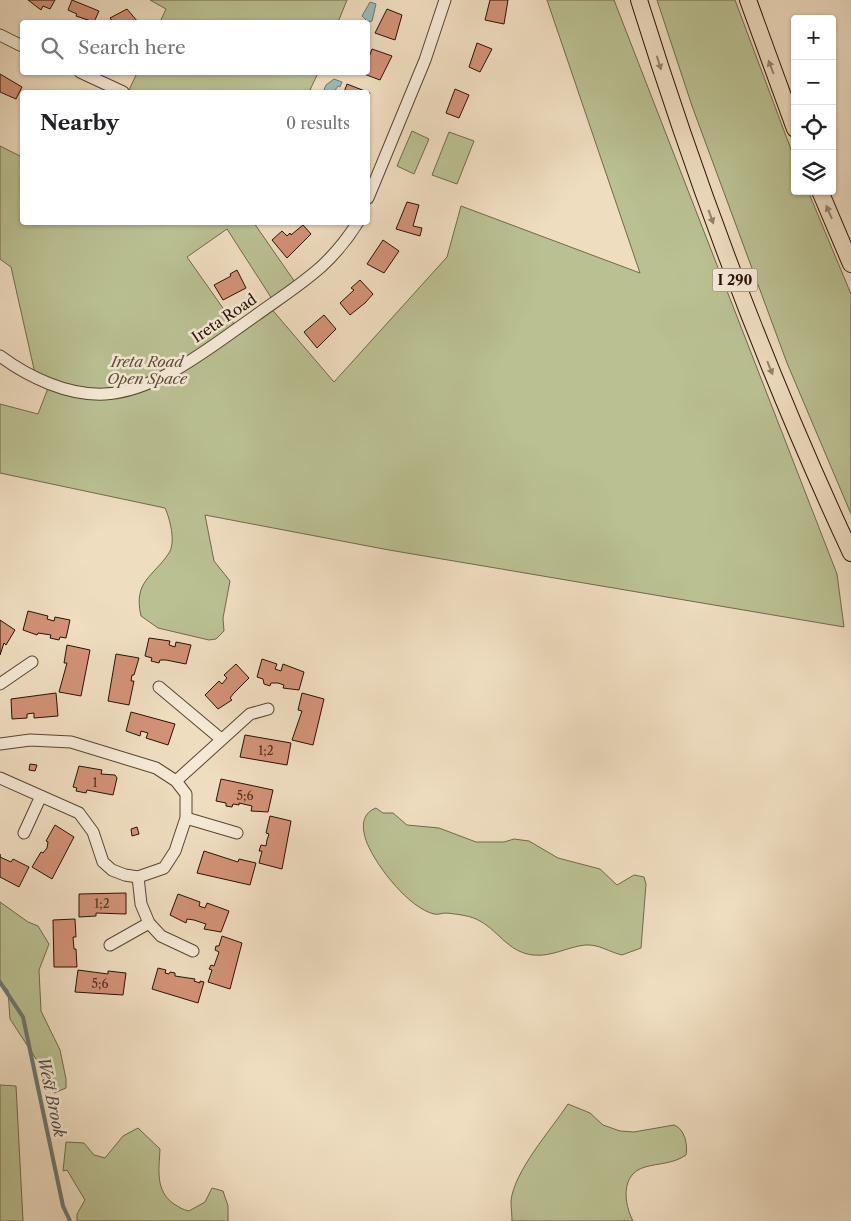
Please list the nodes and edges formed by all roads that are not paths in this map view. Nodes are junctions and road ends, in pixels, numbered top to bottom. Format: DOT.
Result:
graph roads {
  1 [pos="445,0"];
  2 [pos="634,0"];
  3 [pos="639,0"];
  4 [pos="748,0"];
  5 [pos="0,35"];
  6 [pos="650,35"];
  7 [pos="20,45"];
  8 [pos="86,75"];
  9 [pos="119,90"];
  10 [pos="791,118"];
  11 [pos="370,193"];
  12 [pos="822,195"];
  13 [pos="356,225"];
  14 [pos="851,264"];
  15 [pos="0,356"];
  16 [pos="851,552"];
  17 [pos="32,662"];
  18 [pos="0,684"];
  19 [pos="159,687"];
  20 [pos="268,709"];
  21 [pos="221,739"];
  22 [pos="1,742"];
  23 [pos="0,778"];
  24 [pos="176,781"];
  25 [pos="41,796"];
  26 [pos="186,818"];
  27 [pos="24,833"];
  28 [pos="237,833"];
  29 [pos="138,877"];
  30 [pos="149,923"];
  31 [pos="110,945"];
  32 [pos="193,951"];
  1 -- 11 [label="street"];
  2 -- 6 [label="highway"];
  3 -- 6 [label="highway, I 290"];
  10 -- 4 [label="highway, one-way"];
  5 -- 7 [label="street"];
  6 -- 16 [label="highway, I 290, one-way"];
  8 -- 9 [label="street"];
  14 -- 12 [label="highway, one-way"];
  13 -- 15 [label="street, Ireta Road"];
  17 -- 18 [label="street"];
  19 -- 21 [label="street"];
  20 -- 21 [label="street"];
  21 -- 24 [label="street"];
  22 -- 24 [label="street"];
  23 -- 25 [label="street"];
  24 -- 26 [label="street"];
  25 -- 27 [label="street"];
  25 -- 29 [label="street"];
  26 -- 28 [label="street"];
  26 -- 29 [label="street"];
  29 -- 30 [label="street"];
  30 -- 31 [label="street"];
  30 -- 32 [label="street"];
}
